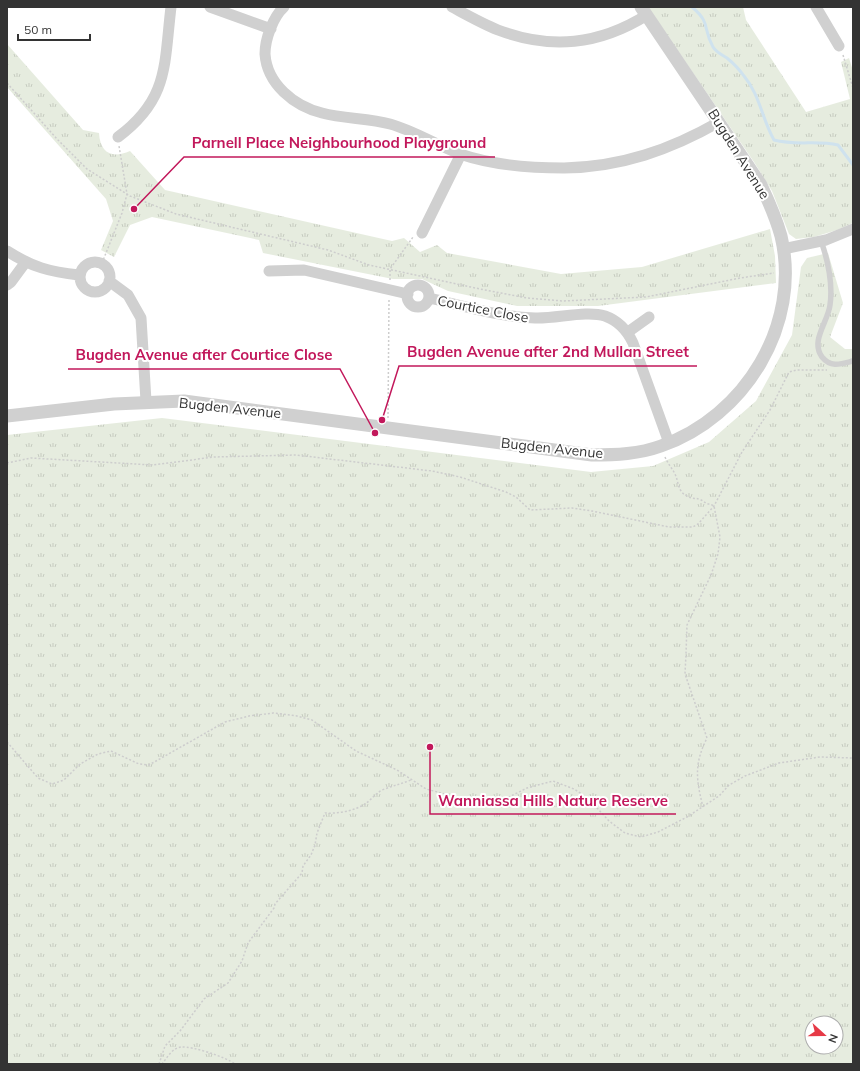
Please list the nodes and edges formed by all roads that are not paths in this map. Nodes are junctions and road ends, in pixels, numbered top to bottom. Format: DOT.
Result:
graph roads {
  1 [pos="171,7"];
  2 [pos="210,7"];
  3 [pos="284,7"];
  4 [pos="452,7"];
  5 [pos="816,7"];
  6 [pos="644,11"];
  7 [pos="271,29"];
  8 [pos="839,46"];
  9 [pos="719,122"];
  10 [pos="118,137"];
  11 [pos="461,154"];
  12 [pos="853,229"];
  13 [pos="422,233"];
  14 [pos="821,241"];
  15 [pos="783,249"];
  16 [pos="7,251"];
  17 [pos="25,263"];
  18 [pos="270,271"];
  19 [pos="79,276"];
  20 [pos="109,281"];
  21 [pos="7,285"];
  22 [pos="408,294"];
  23 [pos="429,298"];
  24 [pos="649,317"];
  25 [pos="628,332"];
  26 [pos="853,361"];
  27 [pos="146,402"];
  28 [pos="7,416"];
  29 [pos="667,449"];
  1 -- 10 [label="street"];
  2 -- 7 [label="street"];
  3 -- 7 [label="street"];
  4 -- 6 [label="street"];
  5 -- 8 [label="street"];
  6 -- 9 [label="street, Bugden Avenue"];
  7 -- 11 [label="street"];
  9 -- 11 [label="street"];
  9 -- 15 [label="street, Bugden Avenue"];
  11 -- 13 [label="street"];
  12 -- 14 [label="street"];
  14 -- 15 [label="street"];
  14 -- 26 [label="lane"];
  15 -- 29 [label="street, Bugden Avenue"];
  16 -- 17 [label="street"];
  17 -- 19 [label="street"];
  17 -- 21 [label="street"];
  18 -- 22 [label="street"];
  19 -- 20 [label="street"];
  19 -- 20 [label="street"];
  20 -- 27 [label="street"];
  22 -- 23 [label="street, Courtice Close"];
  22 -- 23 [label="street, Courtice Close"];
  23 -- 25 [label="street, Courtice Close"];
  24 -- 25 [label="street"];
  25 -- 29 [label="street, Courtice Close"];
  27 -- 28 [label="street, Bugden Avenue"];
  27 -- 29 [label="street, Bugden Avenue"];
}
